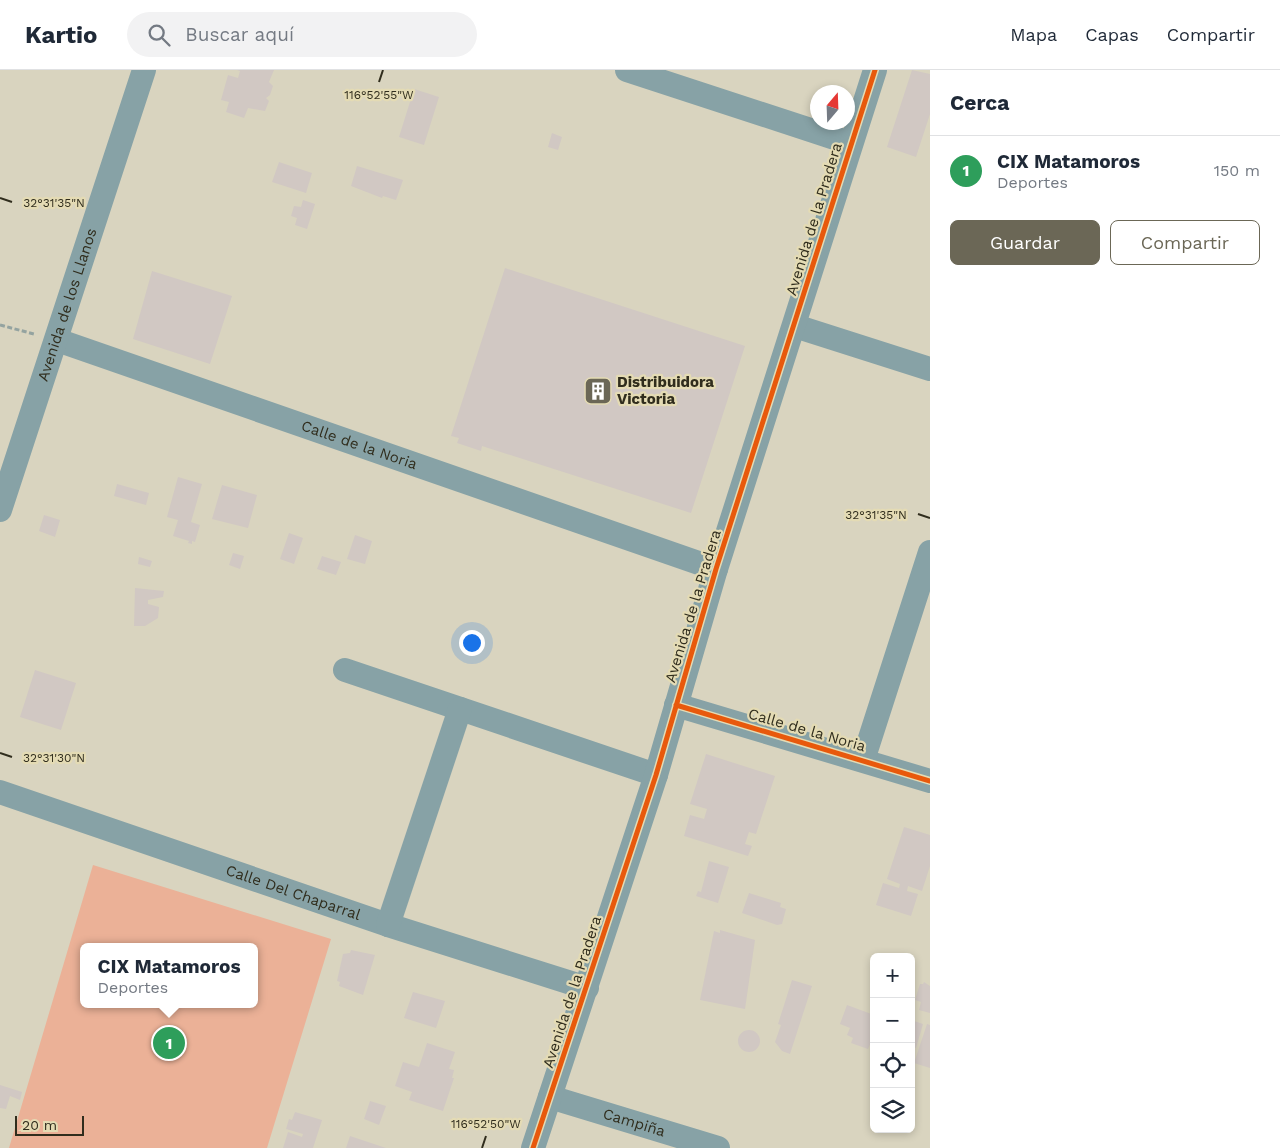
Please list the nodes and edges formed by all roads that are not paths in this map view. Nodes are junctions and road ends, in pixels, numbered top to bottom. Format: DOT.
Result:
graph roads {
  1 [pos="144,70"];
  2 [pos="628,70"];
  3 [pos="875,70"];
  4 [pos="850,143"];
  5 [pos="795,326"];
  6 [pos="57,340"];
  7 [pos="930,369"];
  8 [pos="0,510"];
  9 [pos="930,552"];
  10 [pos="716,569"];
  11 [pos="344,670"];
  12 [pos="676,705"];
  13 [pos="460,709"];
  14 [pos="863,760"];
  15 [pos="656,775"];
  16 [pos="930,781"];
  17 [pos="0,792"];
  18 [pos="388,925"];
  19 [pos="587,988"];
  20 [pos="550,1097"];
  21 [pos="532,1148"];
  22 [pos="718,1148"];
  1 -- 6 [label="street, Avenida de los Llanos"];
  2 -- 4 [label="street"];
  3 -- 4 [label="street, Avenida de la Pradera"];
  4 -- 5 [label="street, Avenida de la Pradera"];
  5 -- 7 [label="street"];
  5 -- 10 [label="street, Avenida de la Pradera"];
  6 -- 8 [label="street, Avenida de los Llanos"];
  6 -- 10 [label="street, Calle de la Noria"];
  9 -- 14 [label="street"];
  10 -- 12 [label="street, Avenida de la Pradera"];
  11 -- 13 [label="street"];
  12 -- 14 [label="street, Calle de la Noria"];
  12 -- 15 [label="street, Avenida de la Pradera"];
  13 -- 15 [label="street"];
  13 -- 18 [label="street"];
  14 -- 16 [label="street, Calle de la Noria"];
  15 -- 19 [label="street, Avenida de la Pradera"];
  17 -- 18 [label="street, Calle Del Chaparral"];
  18 -- 19 [label="street, Calle Del Chaparral"];
  19 -- 20 [label="street, Avenida de la Pradera"];
  20 -- 21 [label="street, Avenida de la Pradera"];
  20 -- 22 [label="street, Campiña"];
}
